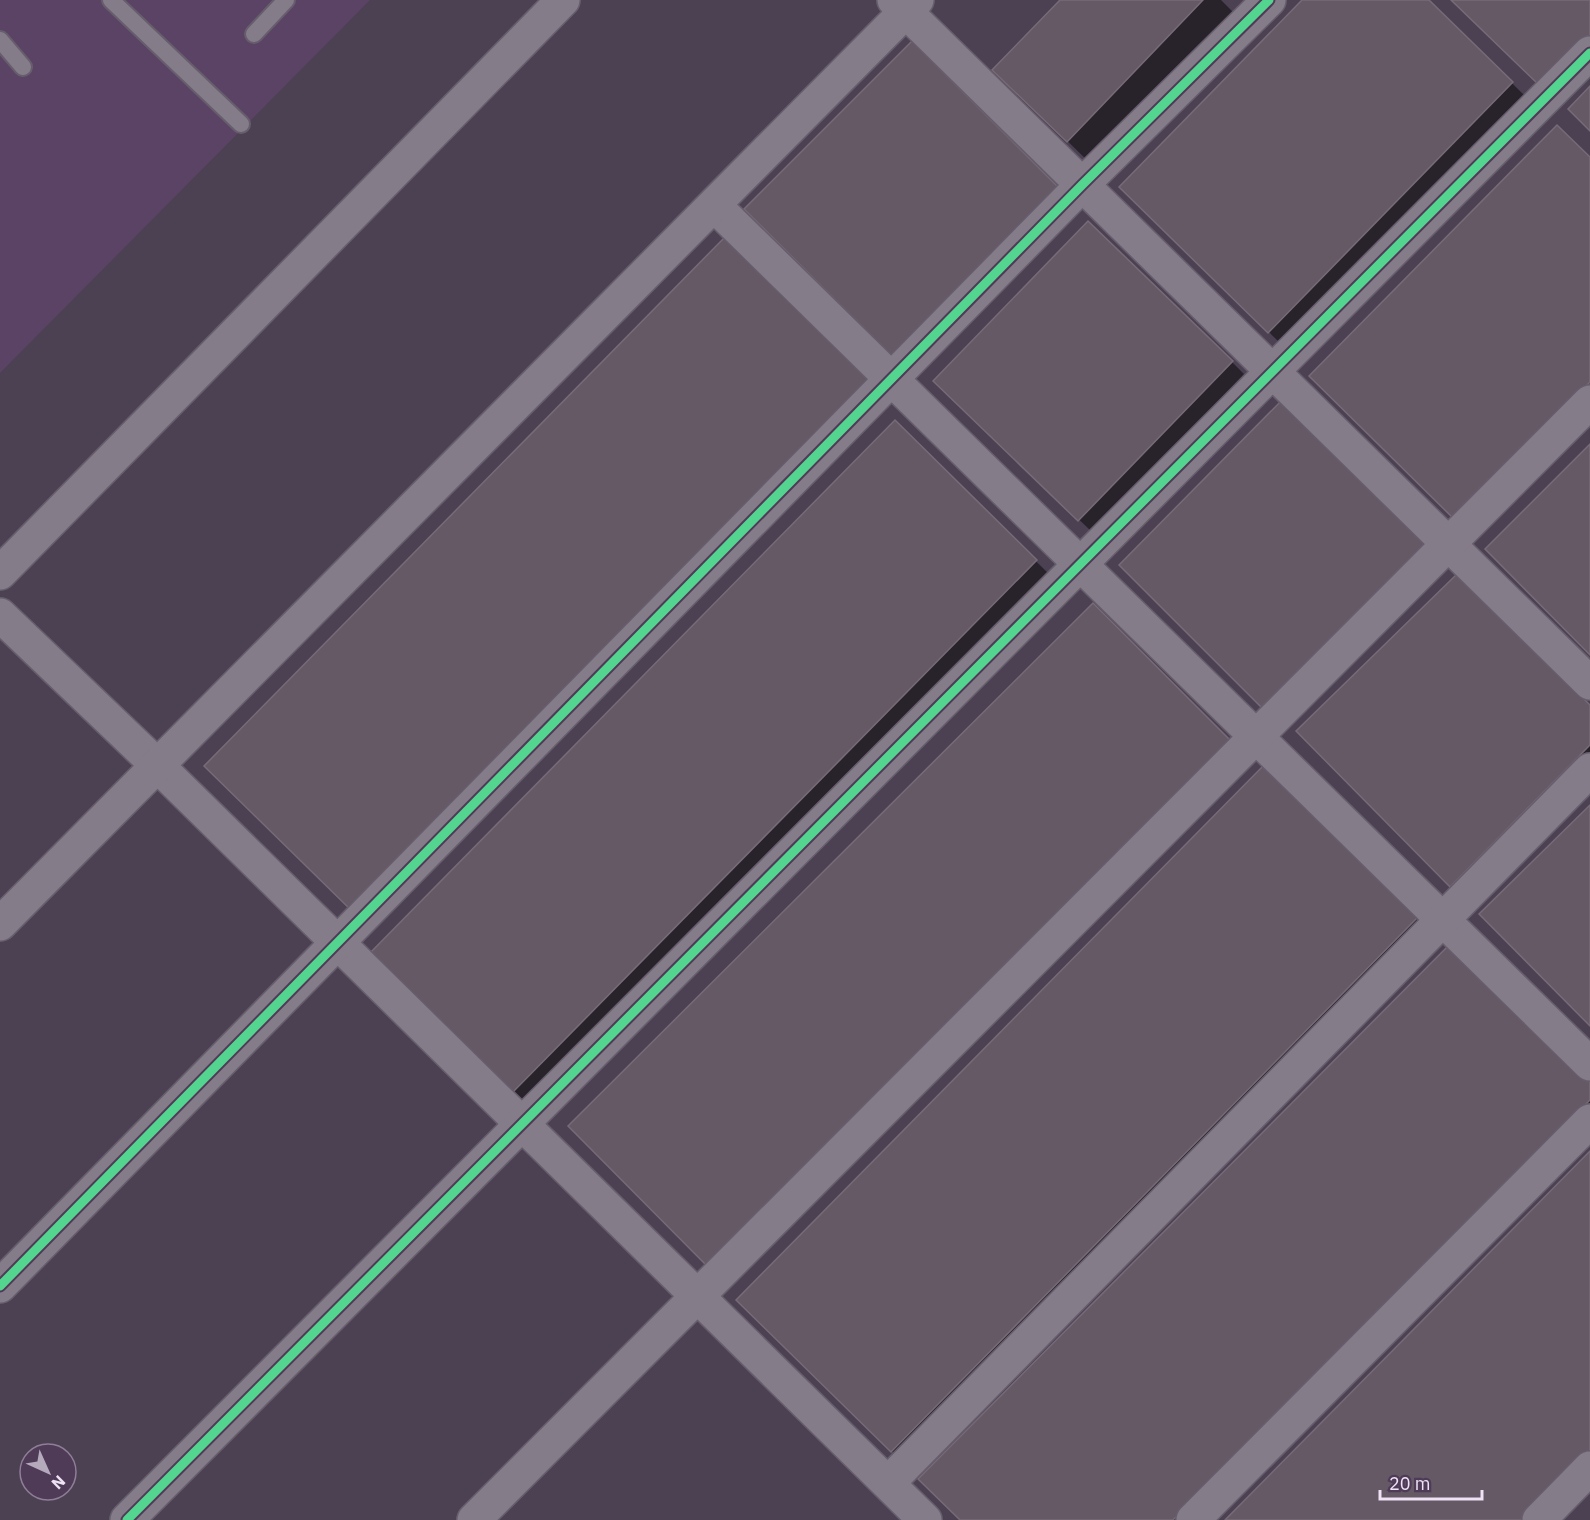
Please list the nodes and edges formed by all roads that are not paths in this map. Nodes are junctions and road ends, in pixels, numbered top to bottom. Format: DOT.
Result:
graph roads {
  1 [pos="111,0"];
  2 [pos="286,0"];
  3 [pos="563,0"];
  4 [pos="1269,0"];
  5 [pos="905,4"];
  6 [pos="254,34"];
  7 [pos="0,40"];
  8 [pos="1590,53"];
  9 [pos="23,68"];
  10 [pos="241,124"];
  11 [pos="1082,185"];
  12 [pos="715,206"];
  13 [pos="1272,372"];
  14 [pos="892,380"];
  15 [pos="1590,402"];
  16 [pos="1449,545"];
  17 [pos="1080,564"];
  18 [pos="0,573"];
  19 [pos="0,615"];
  20 [pos="1590,683"];
  21 [pos="1257,737"];
  22 [pos="158,766"];
  23 [pos="1590,770"];
  24 [pos="1444,920"];
  25 [pos="0,924"];
  26 [pos="338,944"];
  27 [pos="1590,1064"];
  28 [pos="1590,1121"];
  29 [pos="522,1124"];
  30 [pos="0,1286"];
  31 [pos="697,1296"];
  32 [pos="1590,1468"];
  33 [pos="888,1484"];
  34 [pos="127,1520"];
  35 [pos="474,1520"];
  36 [pos="925,1520"];
  37 [pos="1193,1520"];
  38 [pos="1539,1520"];
  1 -- 10 [label="lane"];
  2 -- 6 [label="lane"];
  3 -- 18 [label="street"];
  4 -- 11 [label="street"];
  5 -- 11 [label="street"];
  5 -- 12 [label="street"];
  7 -- 9 [label="lane"];
  8 -- 13 [label="street"];
  11 -- 13 [label="street"];
  11 -- 14 [label="street"];
  12 -- 14 [label="street"];
  12 -- 22 [label="street"];
  13 -- 16 [label="street"];
  13 -- 17 [label="street"];
  14 -- 17 [label="street"];
  14 -- 26 [label="street"];
  15 -- 16 [label="street"];
  16 -- 20 [label="street"];
  16 -- 21 [label="street"];
  17 -- 21 [label="street"];
  17 -- 29 [label="street"];
  19 -- 22 [label="street"];
  21 -- 24 [label="street"];
  21 -- 31 [label="street"];
  22 -- 25 [label="street"];
  22 -- 26 [label="street"];
  23 -- 24 [label="street"];
  24 -- 27 [label="street"];
  24 -- 33 [label="street"];
  26 -- 29 [label="street"];
  26 -- 30 [label="street"];
  28 -- 37 [label="street"];
  29 -- 31 [label="street"];
  29 -- 34 [label="street"];
  31 -- 33 [label="street"];
  31 -- 35 [label="street"];
  32 -- 38 [label="street"];
  33 -- 36 [label="street"];
}
